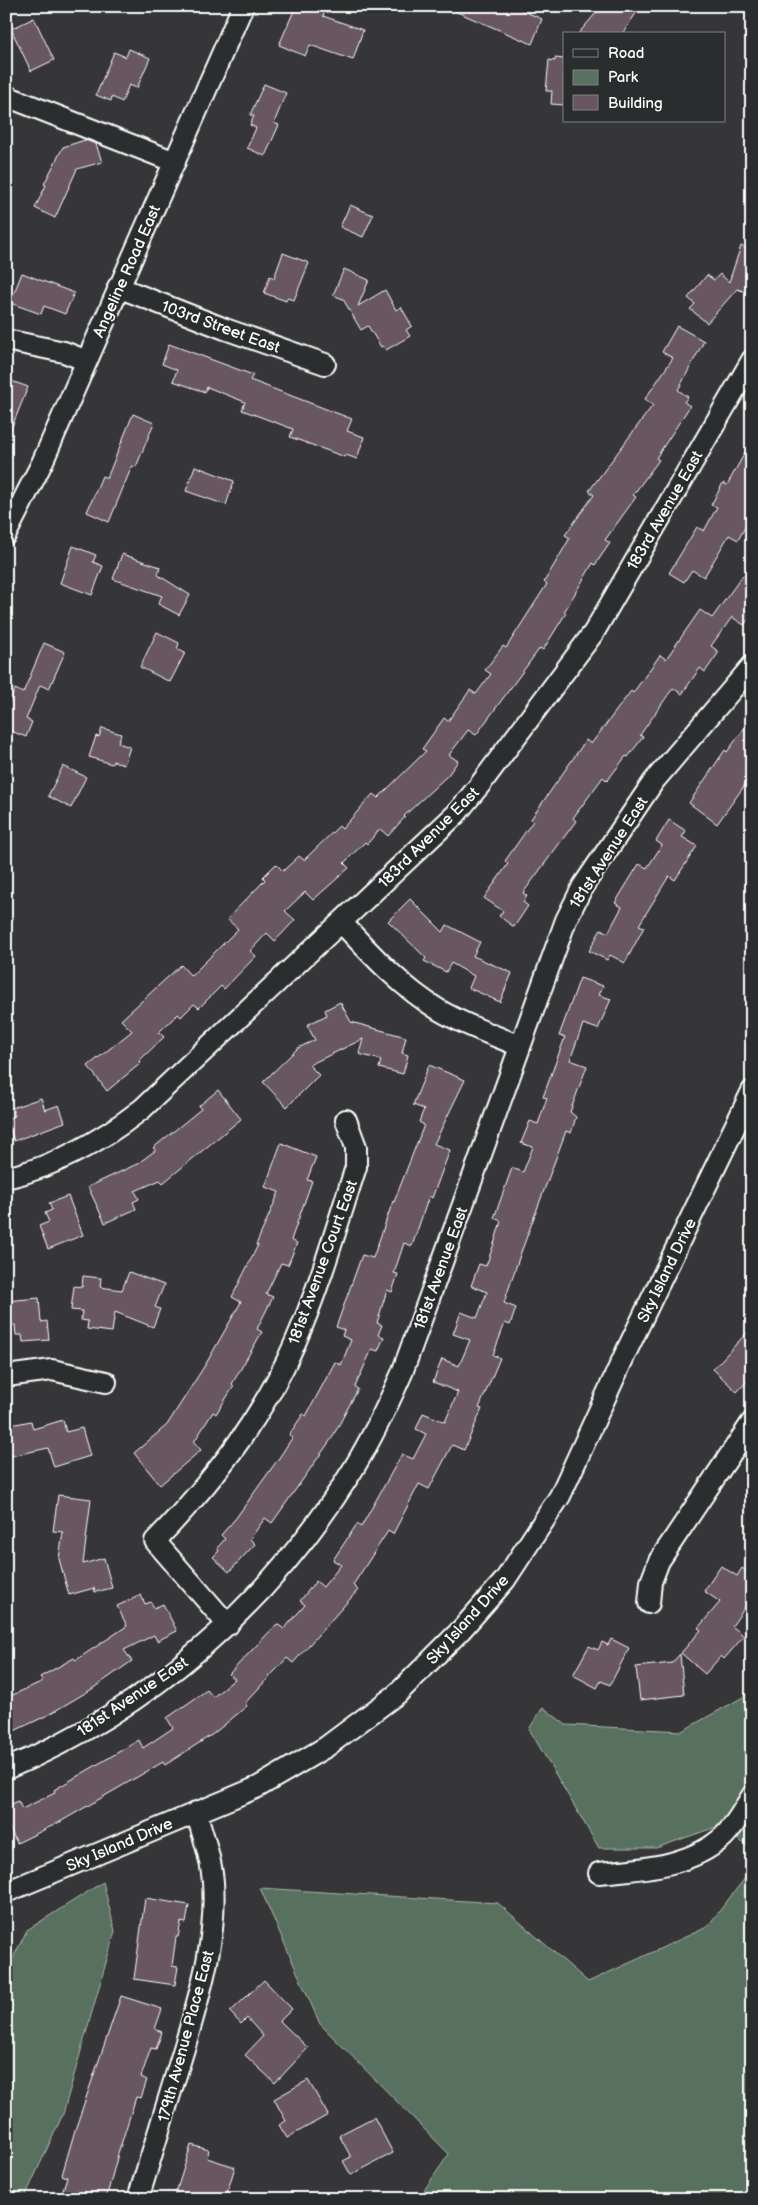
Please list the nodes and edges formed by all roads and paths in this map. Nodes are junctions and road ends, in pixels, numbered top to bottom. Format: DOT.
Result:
graph roads {
  1 [pos="243,6"];
  2 [pos="6,96"];
  3 [pos="175,162"];
  4 [pos="118,288"];
  5 [pos="6,340"];
  6 [pos="87,360"];
  7 [pos="752,360"];
  8 [pos="324,364"];
  9 [pos="10,521"];
  10 [pos="752,666"];
  11 [pos="342,923"];
  12 [pos="520,1046"];
  13 [pos="752,1091"];
  14 [pos="346,1120"];
  15 [pos="6,1178"];
  16 [pos="6,1376"];
  17 [pos="106,1382"];
  18 [pos="752,1422"];
  19 [pos="649,1603"];
  20 [pos="228,1625"];
  21 [pos="6,1769"];
  22 [pos="752,1796"];
  23 [pos="196,1812"];
  24 [pos="599,1873"];
  25 [pos="6,1892"];
  26 [pos="138,2199"];
  1 -- 3 [label="street, Angeline Road East"];
  2 -- 3 [label="street"];
  3 -- 4 [label="street, Angeline Road East"];
  4 -- 6 [label="street, Angeline Road East"];
  4 -- 8 [label="street, 103rd Street East"];
  5 -- 6 [label="street"];
  6 -- 9 [label="street, Angeline Road East"];
  7 -- 11 [label="street, 183rd Avenue East"];
  10 -- 12 [label="street, 181st Avenue East"];
  11 -- 12 [label="street"];
  11 -- 15 [label="street, 183rd Avenue East"];
  12 -- 20 [label="street, 181st Avenue East"];
  13 -- 23 [label="street, Sky Island Drive"];
  14 -- 20 [label="street, 181st Avenue Court East"];
  16 -- 17 [label="street"];
  18 -- 19 [label="street"];
  20 -- 21 [label="street, 181st Avenue East"];
  22 -- 24 [label="street"];
  23 -- 25 [label="street, Sky Island Drive"];
  23 -- 26 [label="street, 179th Avenue Place East"];
}
